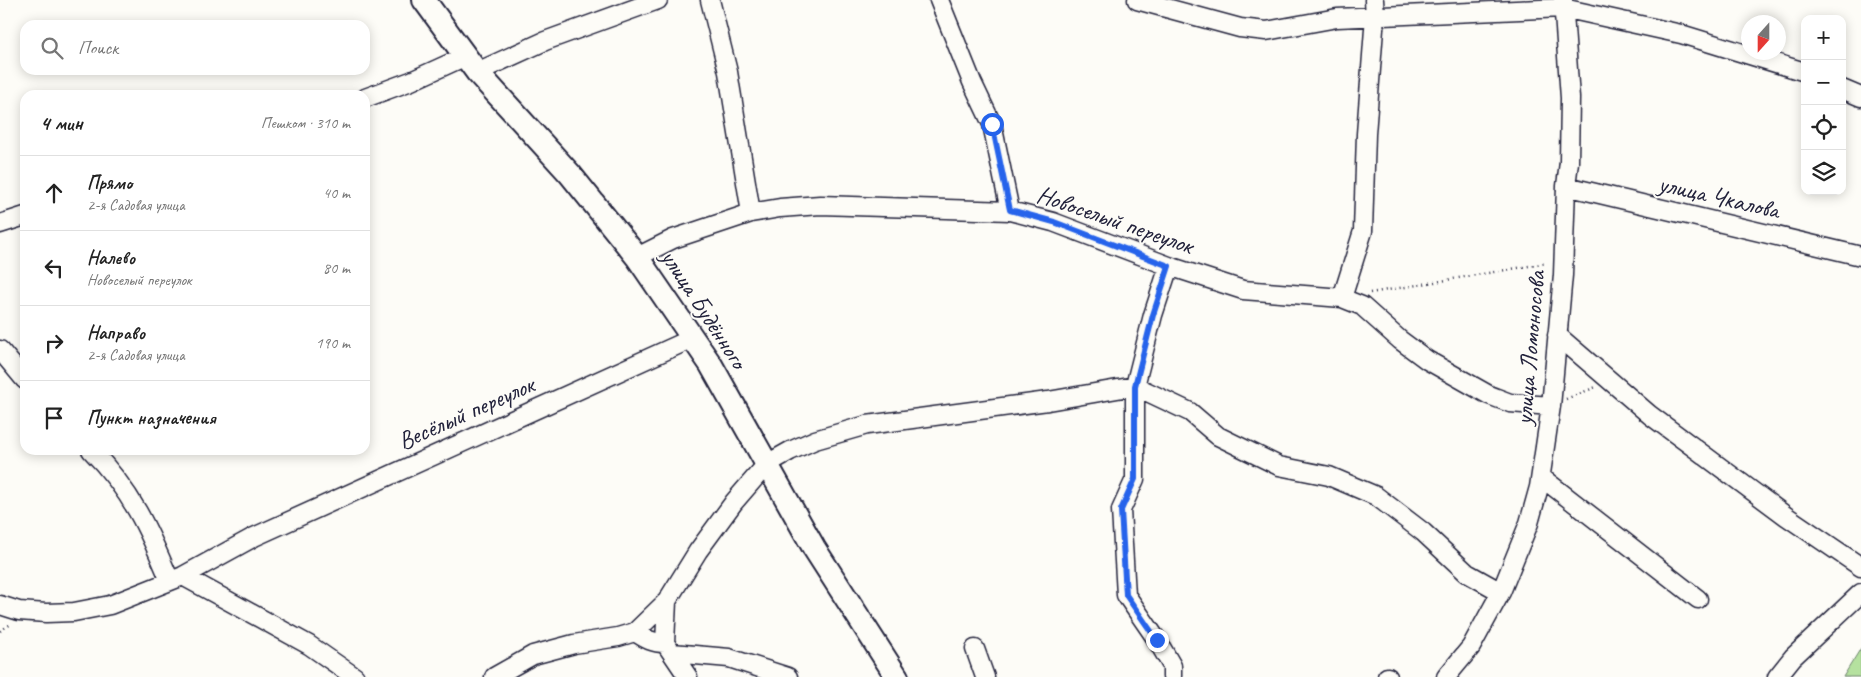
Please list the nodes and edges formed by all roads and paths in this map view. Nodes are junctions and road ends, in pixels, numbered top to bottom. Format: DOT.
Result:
graph roads {
  1 [pos="424,0"];
  2 [pos="658,0"];
  3 [pos="710,0"];
  4 [pos="939,0"];
  5 [pos="1137,0"];
  6 [pos="1563,4"];
  7 [pos="1374,8"];
  8 [pos="471,64"];
  9 [pos="1801,71"];
  10 [pos="1846,91"];
  11 [pos="370,96"];
  12 [pos="1861,97"];
  13 [pos="1566,186"];
  14 [pos="1010,210"];
  15 [pos="751,213"];
  16 [pos="20,218"];
  17 [pos="0,224"];
  18 [pos="1861,256"];
  19 [pos="637,257"];
  20 [pos="1563,261"];
  21 [pos="1169,266"];
  22 [pos="1342,298"];
  23 [pos="1557,335"];
  24 [pos="691,339"];
  25 [pos="0,350"];
  26 [pos="20,374"];
  27 [pos="1612,381"];
  28 [pos="1135,386"];
  29 [pos="1551,406"];
  30 [pos="97,455"];
  31 [pos="767,464"];
  32 [pos="1541,477"];
  33 [pos="1861,567"];
  34 [pos="176,578"];
  35 [pos="1501,592"];
  36 [pos="1861,593"];
  37 [pos="1698,599"];
  38 [pos="667,601"];
  39 [pos="0,605"];
  40 [pos="635,632"];
  41 [pos="669,648"];
  42 [pos="975,649"];
  43 [pos="355,677"];
  44 [pos="494,677"];
  45 [pos="688,677"];
  46 [pos="788,677"];
  47 [pos="897,677"];
  48 [pos="985,677"];
  49 [pos="1172,677"];
  50 [pos="1446,677"];
  51 [pos="1777,677"];
  1 -- 8 [label="main road, улица Будённого"];
  2 -- 8 [label="street"];
  3 -- 15 [label="street"];
  4 -- 14 [label="street"];
  5 -- 7 [label="street"];
  6 -- 7 [label="street"];
  6 -- 9 [label="street"];
  6 -- 13 [label="street, улица Ломоносова"];
  7 -- 22 [label="street"];
  8 -- 11 [label="street"];
  8 -- 19 [label="main road, улица Будённого"];
  10 -- 12 [label="street"];
  13 -- 18 [label="street, улица Чкалова"];
  13 -- 20 [label="street, улица Ломоносова"];
  14 -- 15 [label="street, Новоселый переулок"];
  14 -- 21 [label="street, Новоселый переулок"];
  15 -- 19 [label="street, Новоселый переулок"];
  16 -- 17 [label="street"];
  19 -- 24 [label="main road, улица Будённого"];
  20 -- 22 [label="path"];
  20 -- 23 [label="street, улица Ломоносова"];
  21 -- 22 [label="street, Новоселый переулок"];
  21 -- 28 [label="street"];
  22 -- 29 [label="street, Новоселый переулок"];
  23 -- 27 [label="street"];
  23 -- 29 [label="street, улица Ломоносова"];
  24 -- 31 [label="main road, улица Будённого"];
  24 -- 34 [label="street, Весёлый переулок"];
  25 -- 26 [label="street"];
  27 -- 29 [label="path"];
  27 -- 33 [label="street"];
  28 -- 31 [label="street"];
  28 -- 35 [label="street"];
  28 -- 49 [label="street"];
  29 -- 32 [label="street, улица Ломоносова"];
  30 -- 34 [label="street"];
  31 -- 38 [label="street"];
  31 -- 47 [label="main road, улица Будённого"];
  32 -- 35 [label="street, улица Ломоносова"];
  32 -- 37 [label="street"];
  34 -- 39 [label="street, Весёлый переулок"];
  34 -- 43 [label="street"];
  35 -- 50 [label="street, улица Ломоносова"];
  36 -- 51 [label="street"];
  38 -- 40 [label="street"];
  38 -- 41 [label="street"];
  40 -- 41 [label="street"];
  40 -- 44 [label="street"];
  41 -- 45 [label="street"];
  41 -- 46 [label="street"];
  42 -- 48 [label="street"];
}
